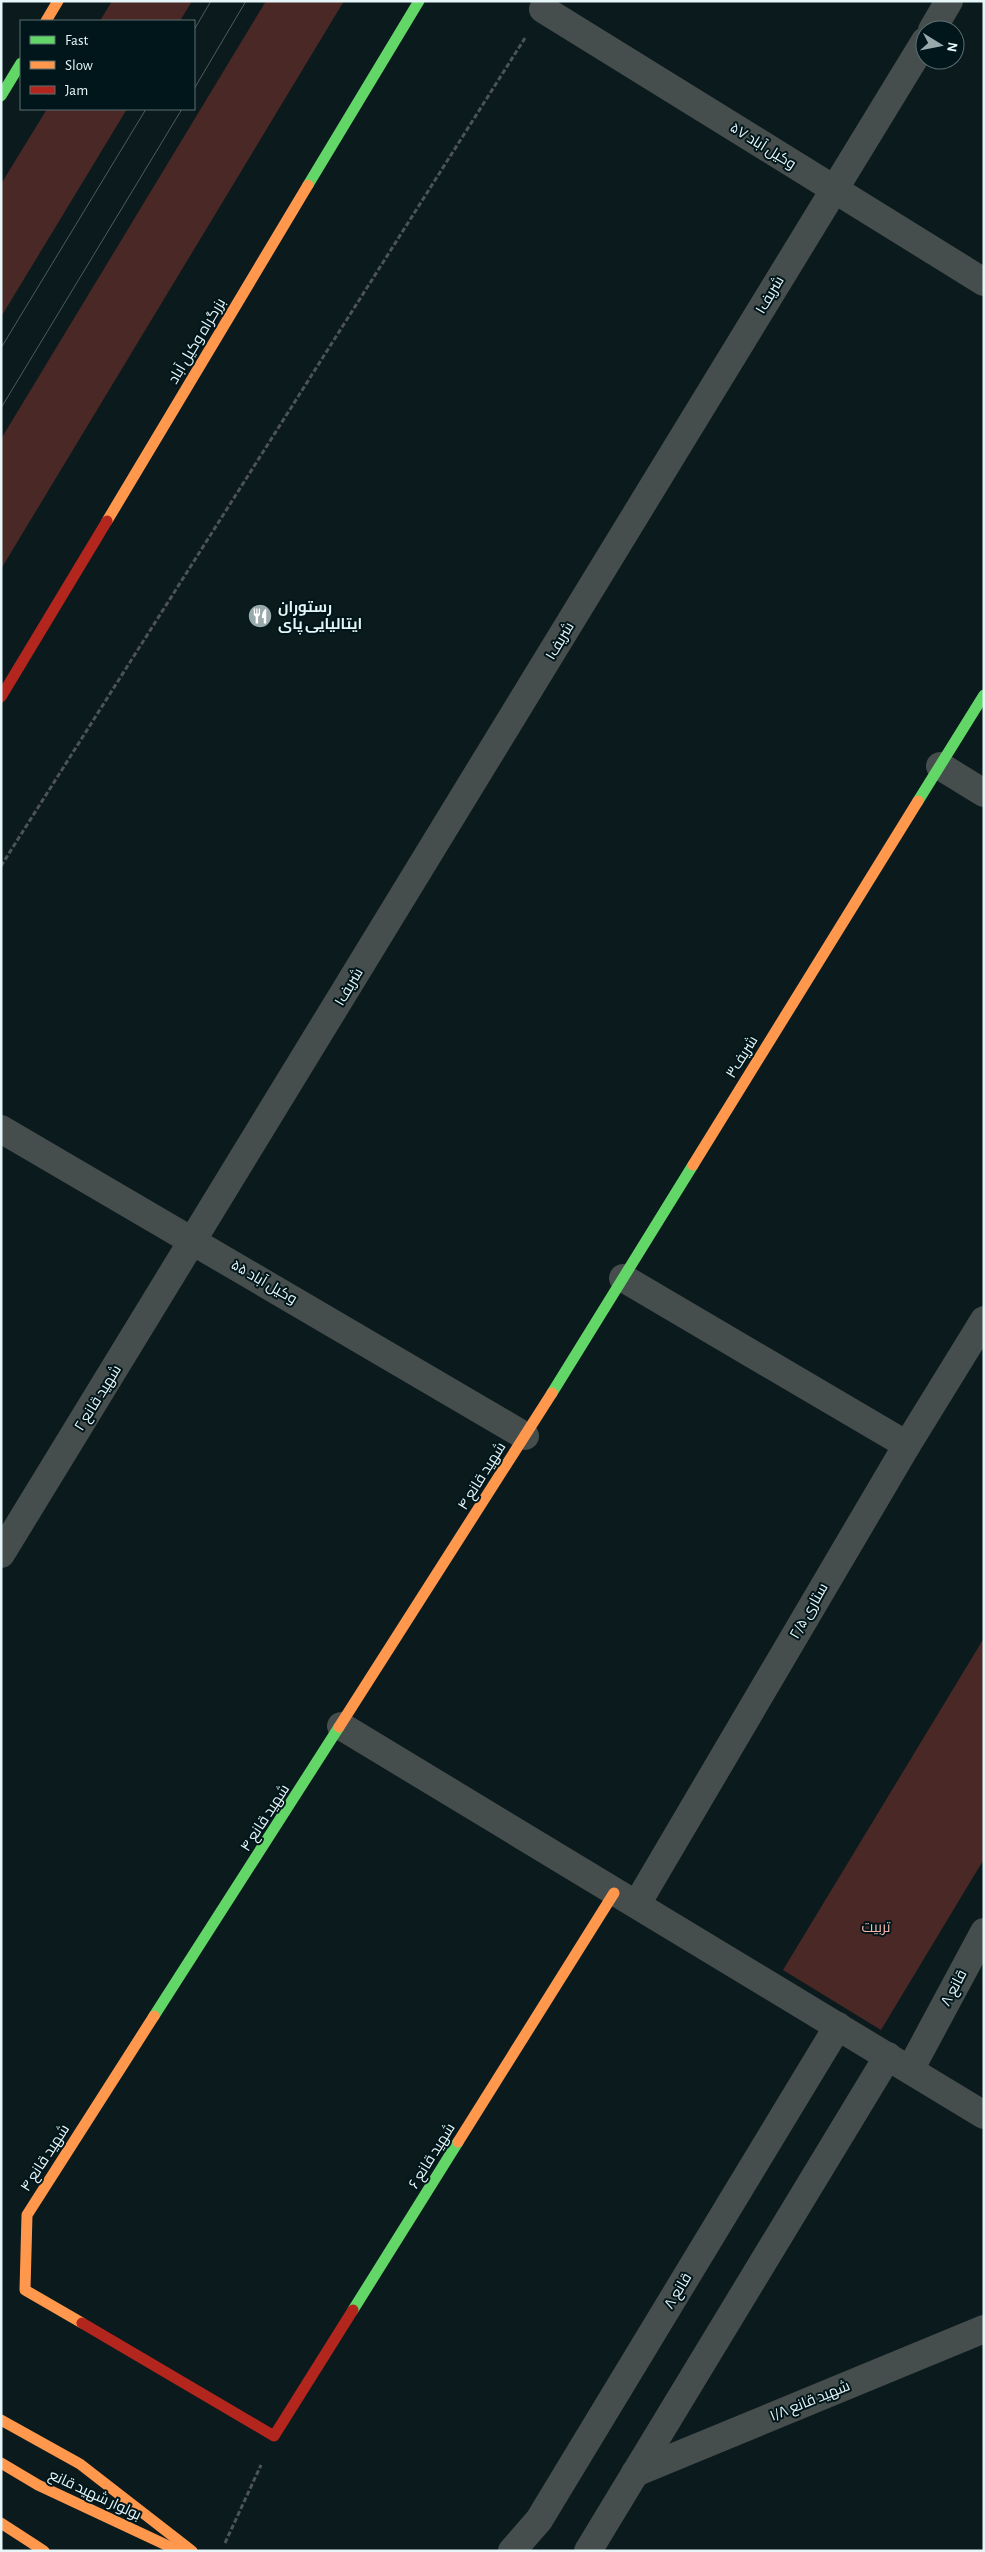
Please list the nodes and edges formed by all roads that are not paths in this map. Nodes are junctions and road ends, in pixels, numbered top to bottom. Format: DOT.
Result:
graph roads {
  1 [pos="58,1"];
  2 [pos="419,1"];
  3 [pos="949,1"];
  4 [pos="543,9"];
  5 [pos="47,20"];
  6 [pos="938,20"];
  7 [pos="915,57"];
  8 [pos="20,65"];
  9 [pos="1,96"];
  10 [pos="834,191"];
  11 [pos="984,282"];
  12 [pos="984,695"];
  13 [pos="1,697"];
  14 [pos="940,766"];
  15 [pos="984,793"];
  16 [pos="1,1129"];
  17 [pos="194,1241"];
  18 [pos="623,1278"];
  19 [pos="984,1320"];
  20 [pos="525,1436"];
  21 [pos="907,1445"];
  22 [pos="1,1554"];
  23 [pos="341,1726"];
  24 [pos="626,1899"];
  25 [pos="984,1932"];
  26 [pos="838,2026"];
  27 [pos="899,2063"];
  28 [pos="984,2115"];
  29 [pos="984,2329"];
  30 [pos="1,2420"];
  31 [pos="274,2436"];
  32 [pos="1,2463"];
  33 [pos="635,2473"];
  34 [pos="1,2523"];
  35 [pos="44,2551"];
  36 [pos="179,2551"];
  37 [pos="192,2551"];
  38 [pos="512,2551"];
  39 [pos="588,2551"];
  1 -- 5 [label="main road"];
  2 -- 13 [label="main road, بزرگراه وکیل آباد"];
  3 -- 6 [label="street"];
  4 -- 10 [label="street, ۵۷ وکیل آباد"];
  7 -- 10 [label="street, شریف١"];
  8 -- 9 [label="main road"];
  10 -- 11 [label="street, ۵۷ وکیل آباد"];
  10 -- 17 [label="street, شریف١"];
  12 -- 14 [label="main road, شریف٣"];
  14 -- 15 [label="street"];
  14 -- 18 [label="main road, شریف٣"];
  16 -- 17 [label="street, ۵۵ وکیل آباد"];
  17 -- 20 [label="street, ۵۵ وکیل آباد"];
  17 -- 22 [label="street, شهید قانع ۲"];
  18 -- 20 [label="main road, شریف٣"];
  18 -- 21 [label="street"];
  19 -- 21 [label="street, ستاری ۲/۵"];
  20 -- 23 [label="main road, شهید قانع ۴"];
  21 -- 24 [label="street, ستاری ۲/۵"];
  23 -- 24 [label="street"];
  23 -- 31 [label="main road, شهید قانع ۴"];
  24 -- 26 [label="street"];
  24 -- 31 [label="main road, شهید قانع ۶"];
  25 -- 27 [label="street, قانع ۸"];
  26 -- 27 [label="street"];
  26 -- 38 [label="street, قانع ۸"];
  27 -- 28 [label="street"];
  27 -- 33 [label="street, قانع ۸"];
  29 -- 33 [label="street, شهید قانع ۱/۸"];
  30 -- 37 [label="main road"];
  32 -- 36 [label="main road, بولوار شهید قانع"];
  33 -- 39 [label="street, قانع ۸"];
  34 -- 35 [label="main road"];
}
